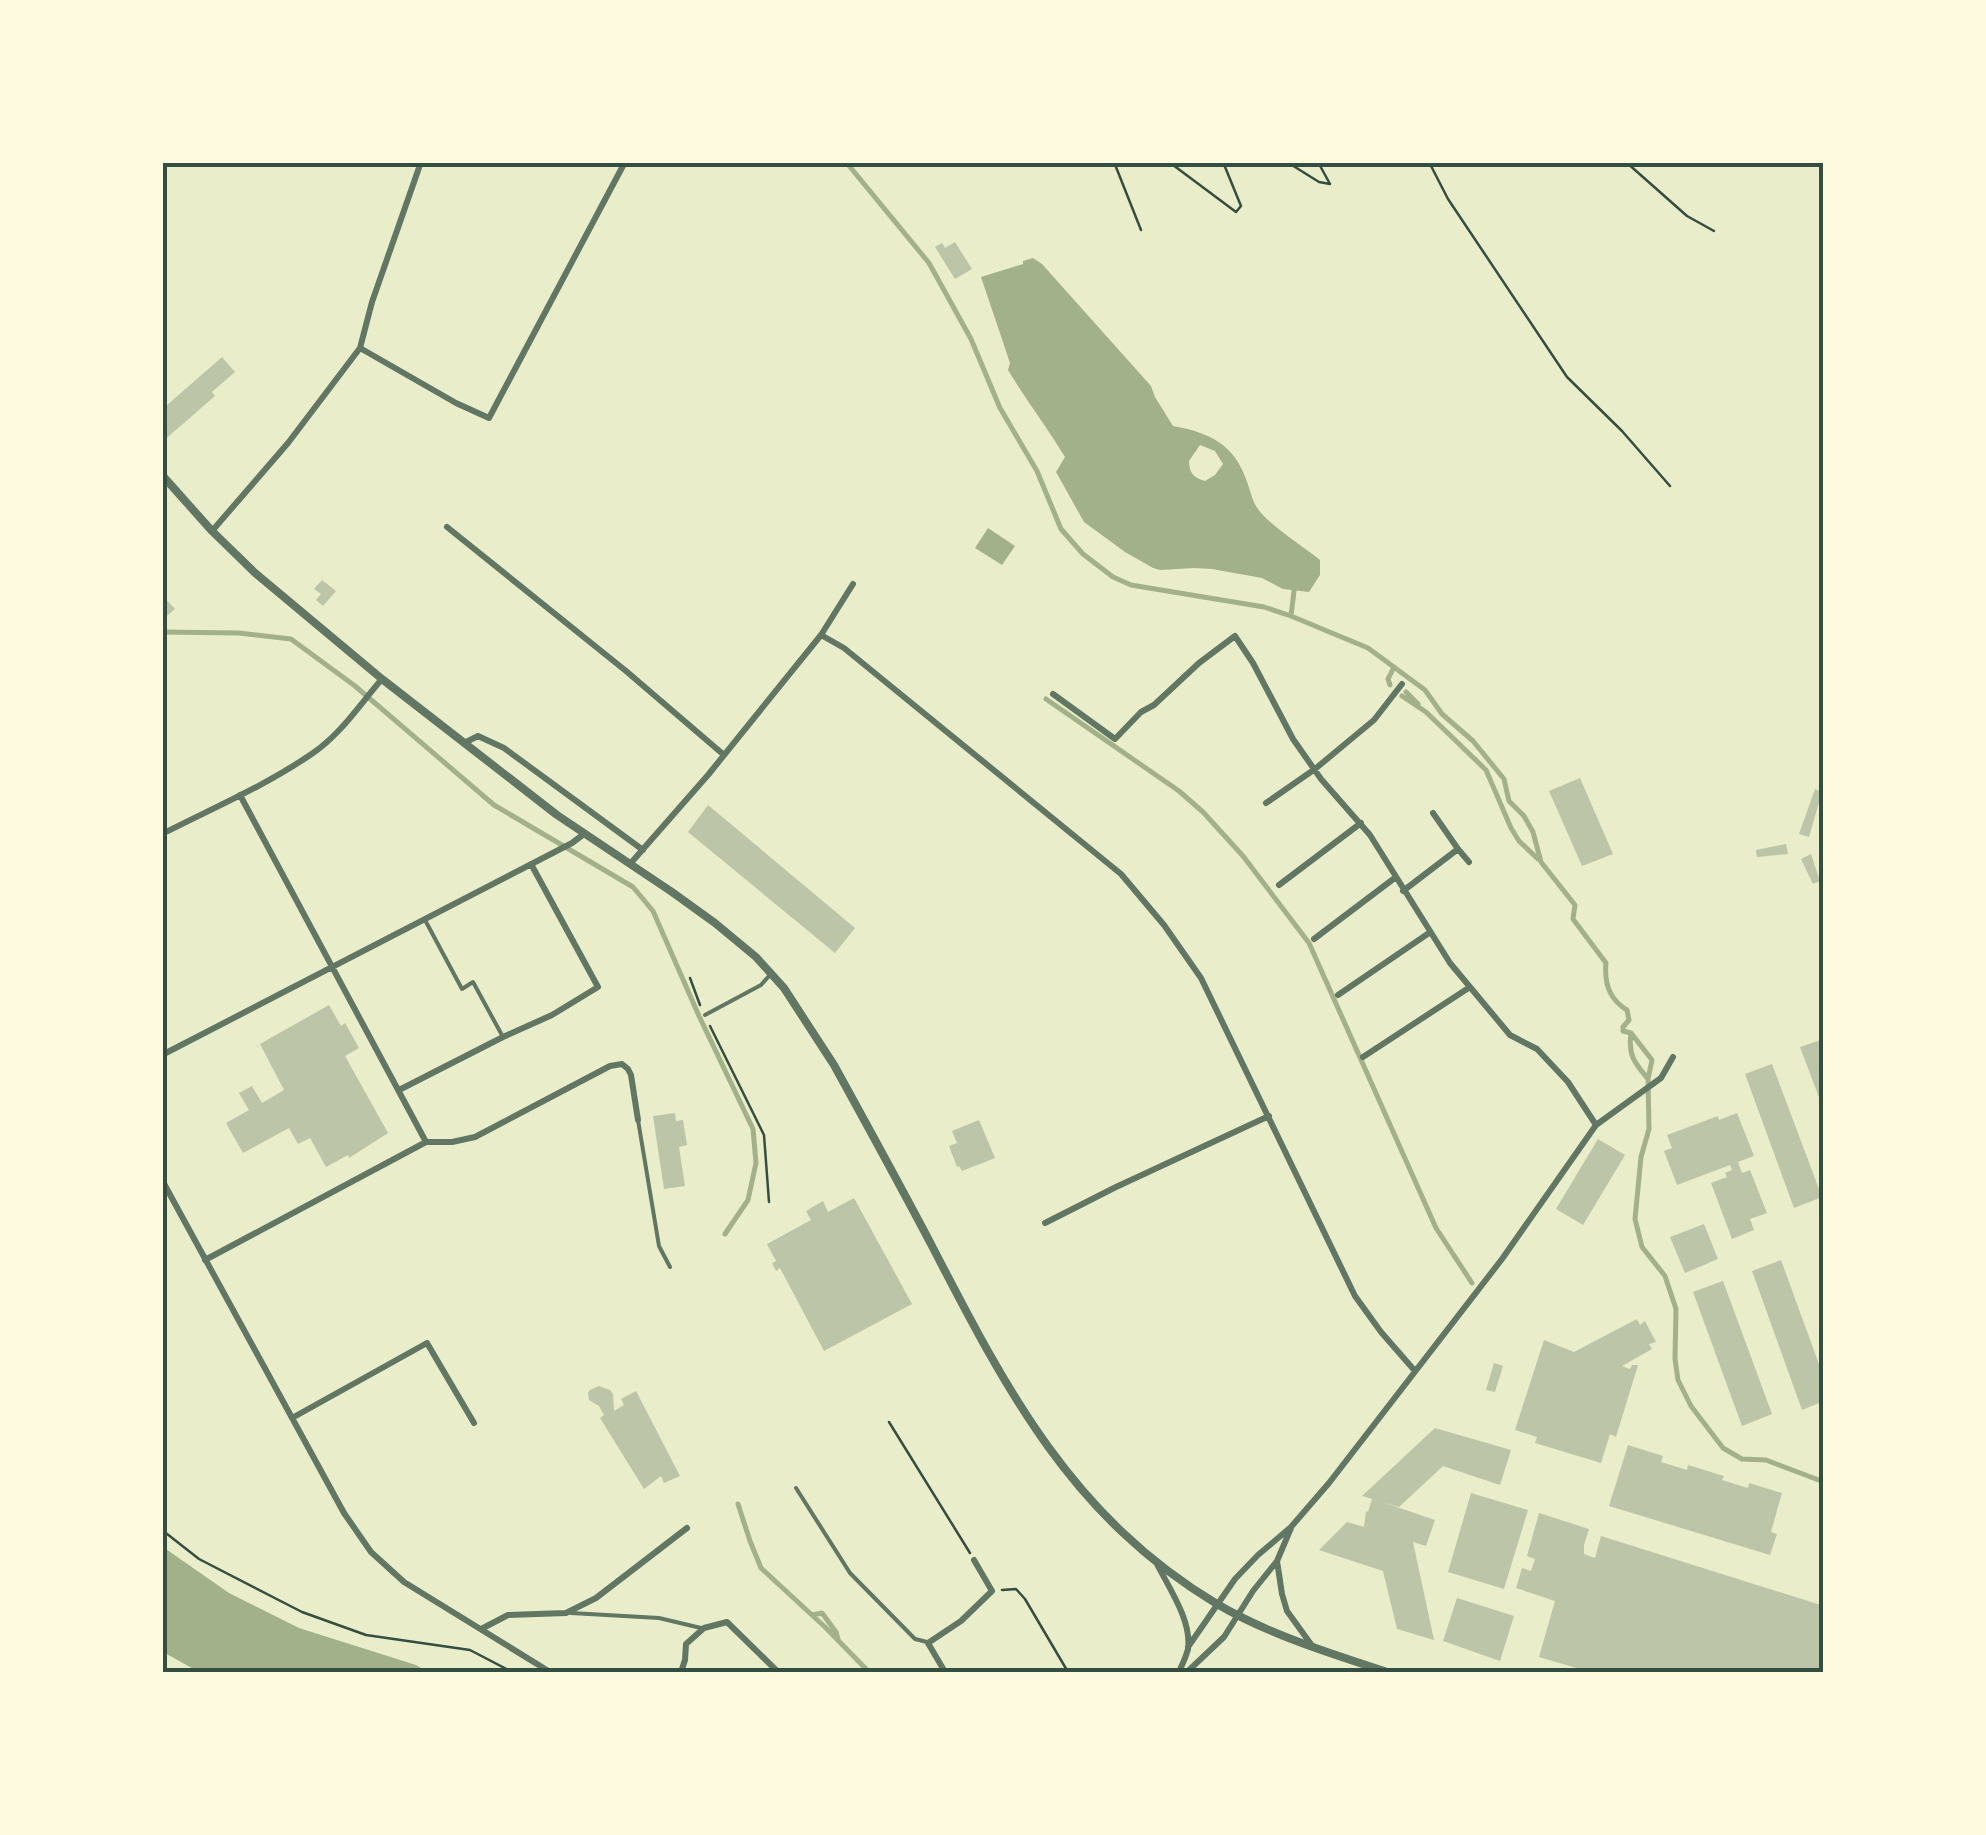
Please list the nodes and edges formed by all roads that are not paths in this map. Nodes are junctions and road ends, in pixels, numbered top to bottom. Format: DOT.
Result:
graph roads {
  1 [pos="421,162"];
  2 [pos="624,162"];
  3 [pos="360,348"];
  4 [pos="162,475"];
  5 [pos="446,527"];
  6 [pos="212,532"];
  7 [pos="852,584"];
  8 [pos="821,636"];
  9 [pos="382,679"];
  10 [pos="1402,684"];
  11 [pos="1053,694"];
  12 [pos="464,743"];
  13 [pos="724,754"];
  14 [pos="1315,769"];
  15 [pos="240,794"];
  16 [pos="1266,803"];
  17 [pos="1433,813"];
  18 [pos="1360,823"];
  19 [pos="162,834"];
  20 [pos="584,834"];
  21 [pos="1458,849"];
  22 [pos="642,850"];
  23 [pos="1469,862"];
  24 [pos="531,864"];
  25 [pos="630,864"];
  26 [pos="1396,877"];
  27 [pos="1279,885"];
  28 [pos="1403,891"];
  29 [pos="425,920"];
  30 [pos="1430,933"];
  31 [pos="1314,939"];
  32 [pos="331,966"];
  33 [pos="771,974"];
  34 [pos="1470,987"];
  35 [pos="1338,996"];
  36 [pos="705,1014"];
  37 [pos="503,1036"];
  38 [pos="162,1055"];
  39 [pos="1673,1057"];
  40 [pos="1363,1058"];
  41 [pos="400,1090"];
  42 [pos="1268,1116"];
  43 [pos="638,1120"];
  44 [pos="1596,1125"];
  45 [pos="426,1142"];
  46 [pos="162,1180"];
  47 [pos="1046,1223"];
  48 [pos="205,1260"];
  49 [pos="670,1267"];
  50 [pos="1415,1371"];
  51 [pos="292,1418"];
  52 [pos="474,1422"];
  53 [pos="796,1488"];
  54 [pos="1291,1527"];
  55 [pos="687,1528"];
  56 [pos="974,1560"];
  57 [pos="1277,1561"];
  58 [pos="1157,1562"];
  59 [pos="1217,1604"];
  60 [pos="566,1613"];
  61 [pos="1238,1615"];
  62 [pos="482,1628"];
  63 [pos="704,1628"];
  64 [pos="928,1642"];
  65 [pos="1188,1647"];
  66 [pos="1314,1648"];
  67 [pos="550,1672"];
  68 [pos="681,1672"];
  69 [pos="778,1672"];
  70 [pos="945,1672"];
  71 [pos="1179,1672"];
  72 [pos="1187,1672"];
  73 [pos="1387,1672"];
  1 -- 3 [label="street"];
  2 -- 3 [label="street"];
  3 -- 6 [label="street"];
  4 -- 6 [label="street"];
  5 -- 13 [label="street"];
  6 -- 9 [label="street"];
  7 -- 8 [label="street"];
  8 -- 13 [label="street"];
  8 -- 42 [label="street"];
  9 -- 12 [label="street"];
  9 -- 15 [label="street"];
  10 -- 14 [label="street"];
  11 -- 14 [label="street"];
  12 -- 20 [label="street"];
  12 -- 22 [label="street"];
  13 -- 22 [label="street"];
  14 -- 16 [label="street"];
  14 -- 18 [label="street"];
  15 -- 19 [label="street"];
  15 -- 32 [label="street"];
  17 -- 21 [label="street"];
  18 -- 26 [label="street"];
  18 -- 27 [label="street"];
  20 -- 24 [label="street"];
  20 -- 25 [label="street"];
  21 -- 23 [label="street"];
  21 -- 28 [label="street"];
  22 -- 25 [label="street"];
  24 -- 29 [label="street"];
  24 -- 37 [label="street"];
  25 -- 33 [label="street"];
  26 -- 28 [label="street"];
  26 -- 31 [label="street"];
  28 -- 30 [label="street"];
  29 -- 32 [label="street"];
  29 -- 37 [label="lane"];
  30 -- 34 [label="street"];
  30 -- 35 [label="street"];
  32 -- 38 [label="street"];
  32 -- 41 [label="street"];
  33 -- 36 [label="lane"];
  33 -- 58 [label="street"];
  34 -- 40 [label="street"];
  34 -- 44 [label="street"];
  37 -- 41 [label="street"];
  39 -- 44 [label="street"];
  41 -- 45 [label="street"];
  42 -- 47 [label="street"];
  42 -- 50 [label="street"];
  43 -- 45 [label="street"];
  43 -- 49 [label="lane"];
  44 -- 50 [label="street"];
  45 -- 48 [label="street"];
  46 -- 48 [label="street"];
  48 -- 51 [label="street"];
  50 -- 54 [label="street"];
  51 -- 52 [label="street"];
  51 -- 62 [label="street"];
  53 -- 64 [label="lane"];
  54 -- 57 [label="street"];
  54 -- 59 [label="street"];
  55 -- 60 [label="street"];
  56 -- 64 [label="street"];
  57 -- 61 [label="street"];
  57 -- 66 [label="street"];
  58 -- 59 [label="street"];
  58 -- 65 [label="street"];
  59 -- 61 [label="street"];
  59 -- 65 [label="street"];
  60 -- 62 [label="street"];
  60 -- 63 [label="lane"];
  61 -- 66 [label="street"];
  61 -- 72 [label="street"];
  62 -- 67 [label="street"];
  63 -- 68 [label="street"];
  63 -- 69 [label="street"];
  64 -- 70 [label="street"];
  65 -- 71 [label="street"];
  66 -- 73 [label="street"];
}
